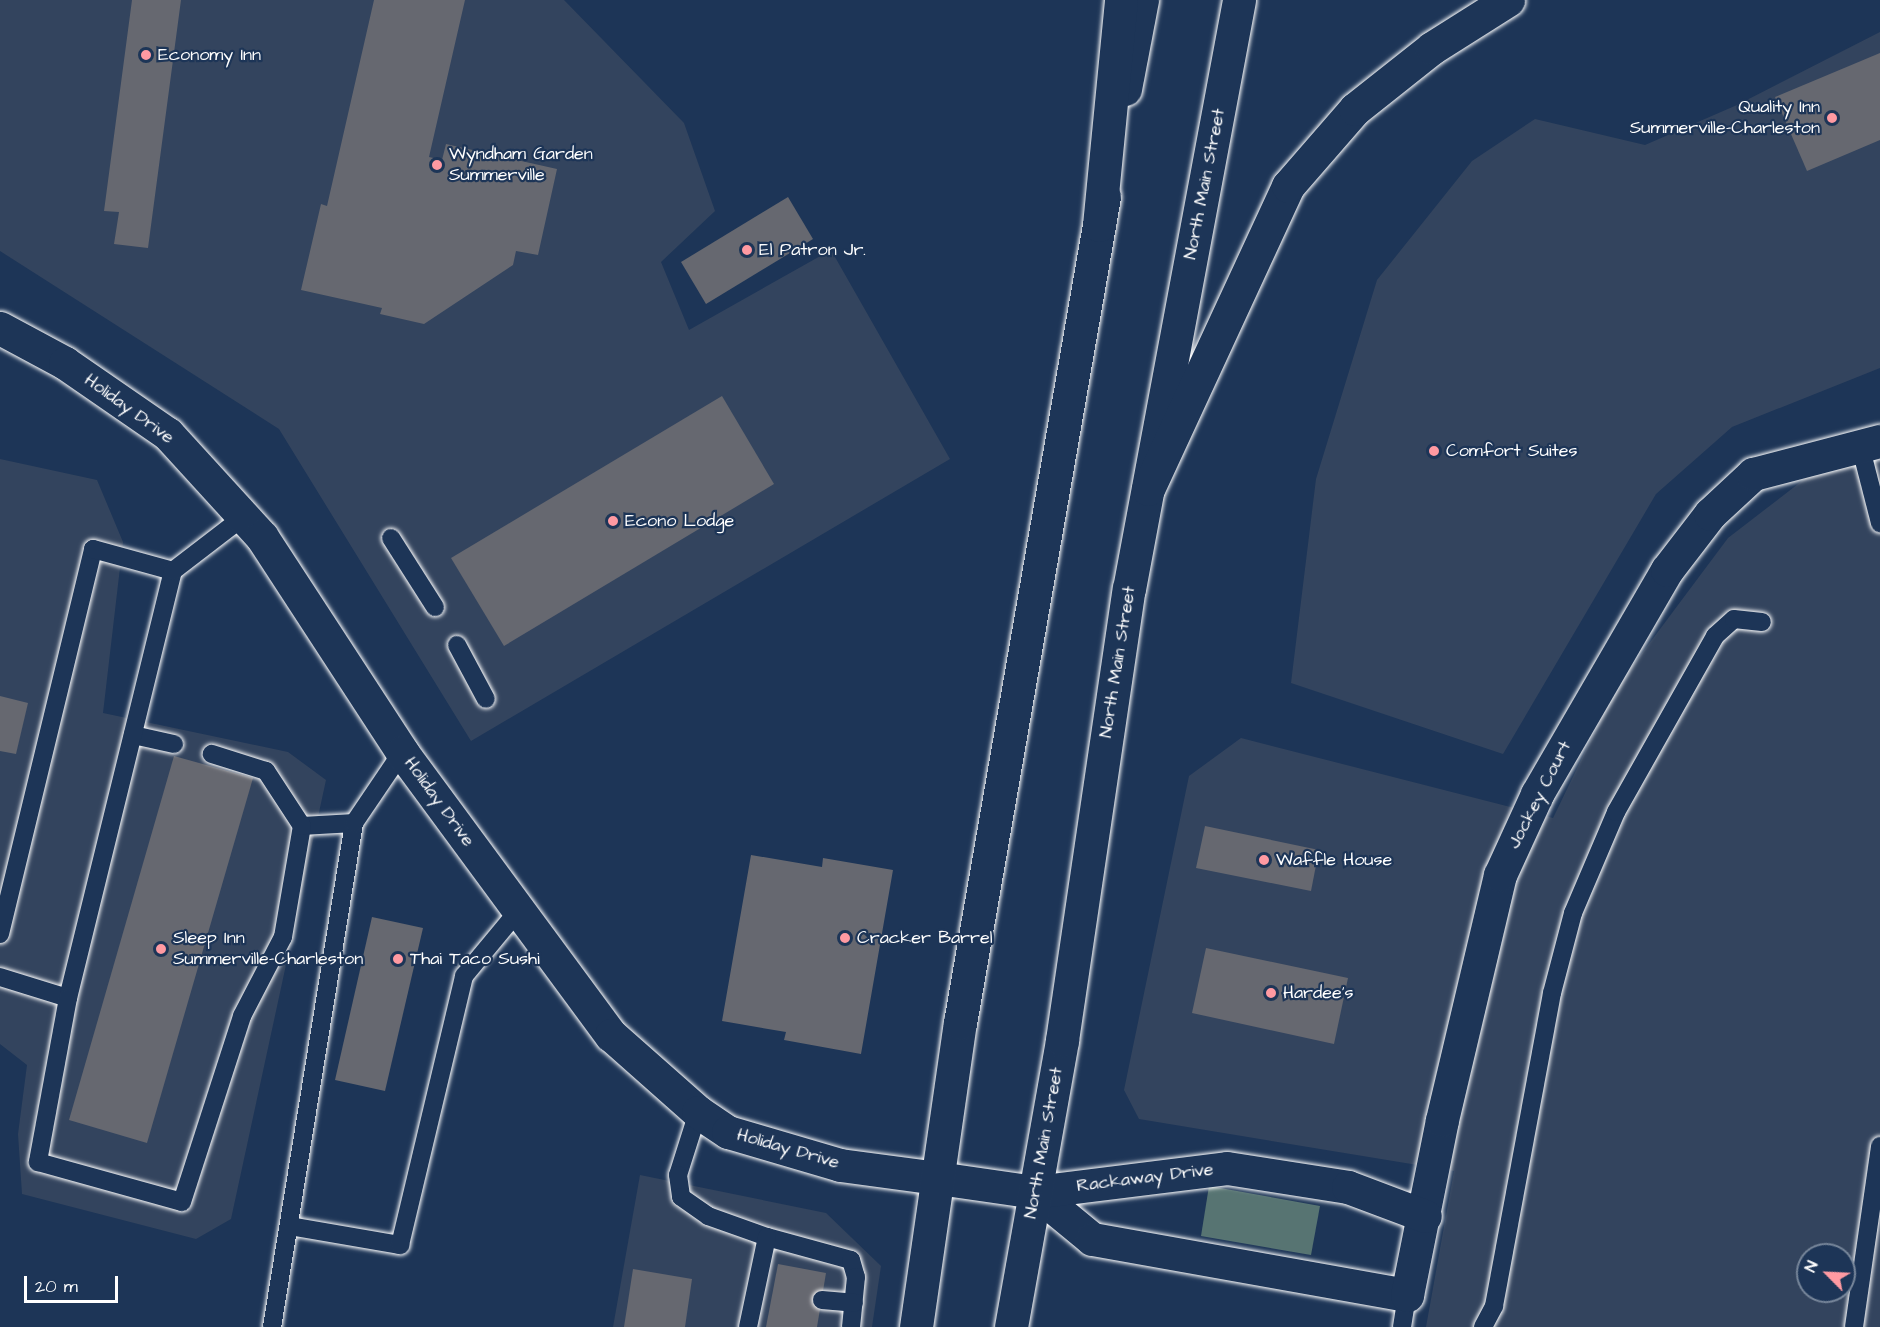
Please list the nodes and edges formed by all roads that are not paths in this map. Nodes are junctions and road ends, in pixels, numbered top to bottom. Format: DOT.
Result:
graph roads {
  1 [pos="1121,0"];
  2 [pos="1142,0"];
  3 [pos="1239,0"];
  4 [pos="1508,0"];
  5 [pos="1099,225"];
  6 [pos="0,328"];
  7 [pos="1870,443"];
  8 [pos="1148,489"];
  9 [pos="243,517"];
  10 [pos="1880,523"];
  11 [pos="391,538"];
  12 [pos="173,571"];
  13 [pos="435,607"];
  14 [pos="1762,622"];
  15 [pos="458,645"];
  16 [pos="486,699"];
  17 [pos="133,735"];
  18 [pos="174,744"];
  19 [pos="402,752"];
  20 [pos="212,754"];
  21 [pos="354,823"];
  22 [pos="302,826"];
  23 [pos="518,911"];
  24 [pos="0,934"];
  25 [pos="0,977"];
  26 [pos="68,998"];
  27 [pos="698,1112"];
  28 [pos="1880,1146"];
  29 [pos="938,1178"];
  30 [pos="1035,1192"];
  31 [pos="1425,1216"];
  32 [pos="289,1226"];
  33 [pos="767,1238"];
  34 [pos="1407,1295"];
  35 [pos="822,1300"];
  36 [pos="854,1303"];
  37 [pos="755,1323"];
  38 [pos="272,1327"];
  39 [pos="851,1327"];
  40 [pos="916,1327"];
  41 [pos="1011,1327"];
  42 [pos="1402,1327"];
  43 [pos="1484,1327"];
  44 [pos="1854,1327"];
  1 -- 5 [label="main road"];
  2 -- 5 [label="main road"];
  3 -- 8 [label="main road, North Main Street"];
  4 -- 8 [label="main road"];
  5 -- 29 [label="main road"];
  6 -- 9 [label="main road, Holiday Drive"];
  7 -- 10 [label="lane"];
  7 -- 31 [label="main road, Jockey Court"];
  8 -- 30 [label="main road, North Main Street"];
  9 -- 12 [label="lane"];
  9 -- 19 [label="main road, Holiday Drive"];
  11 -- 13 [label="lane"];
  12 -- 17 [label="lane"];
  12 -- 24 [label="lane"];
  14 -- 43 [label="lane"];
  15 -- 16 [label="lane"];
  17 -- 18 [label="lane"];
  17 -- 26 [label="lane"];
  19 -- 21 [label="lane"];
  19 -- 23 [label="main road, Holiday Drive"];
  20 -- 22 [label="lane"];
  21 -- 22 [label="lane"];
  21 -- 32 [label="lane"];
  22 -- 26 [label="lane"];
  23 -- 27 [label="main road, Holiday Drive"];
  23 -- 32 [label="lane"];
  25 -- 26 [label="lane"];
  27 -- 29 [label="main road, Holiday Drive"];
  27 -- 33 [label="lane"];
  28 -- 44 [label="lane"];
  29 -- 30 [label="main road, Holiday Drive"];
  29 -- 40 [label="main road"];
  30 -- 31 [label="main road, Rackaway Drive"];
  30 -- 34 [label="main road, Rackaway Drive"];
  30 -- 41 [label="main road, North Main Street"];
  31 -- 34 [label="main road, Jockey Court"];
  32 -- 38 [label="lane"];
  33 -- 36 [label="lane"];
  33 -- 37 [label="lane"];
  34 -- 42 [label="lane"];
  35 -- 36 [label="lane"];
  36 -- 39 [label="lane"];
}
